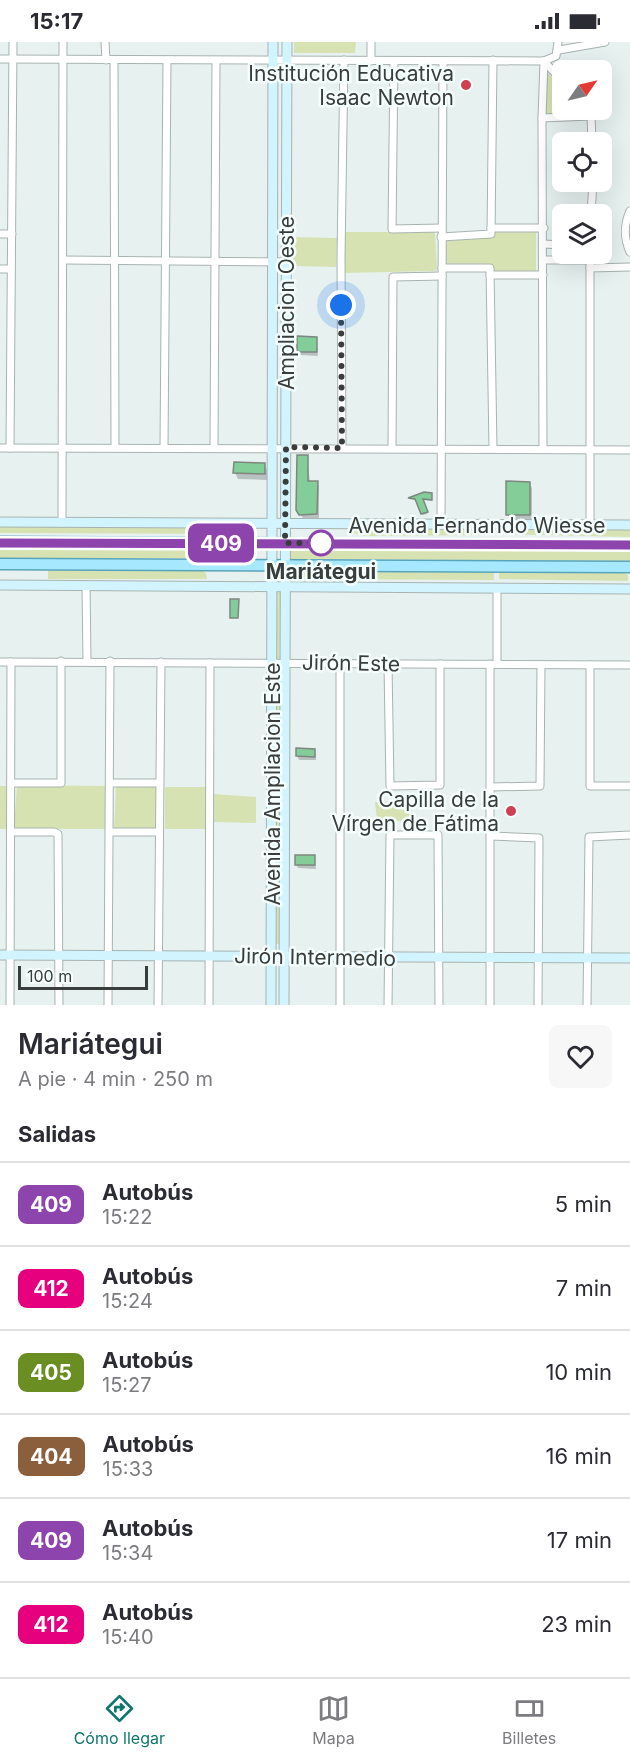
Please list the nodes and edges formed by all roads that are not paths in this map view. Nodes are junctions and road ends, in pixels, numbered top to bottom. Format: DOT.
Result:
graph roads {
  1 [pos="13,42"];
  2 [pos="63,42"];
  3 [pos="105,42"];
  4 [pos="273,42"];
  5 [pos="287,42"];
  6 [pos="371,42"];
  7 [pos="605,42"];
  8 [pos="558,46"];
  9 [pos="0,59"];
  10 [pos="13,59"];
  11 [pos="63,59"];
  12 [pos="273,59"];
  13 [pos="110,60"];
  14 [pos="167,60"];
  15 [pos="287,60"];
  16 [pos="344,60"];
  17 [pos="493,60"];
  18 [pos="216,61"];
  19 [pos="371,61"];
  20 [pos="394,61"];
  21 [pos="544,61"];
  22 [pos="443,62"];
  23 [pos="552,70"];
  24 [pos="552,117"];
  25 [pos="542,118"];
  26 [pos="630,211"];
  27 [pos="441,228"];
  28 [pos="544,228"];
  29 [pos="491,231"];
  30 [pos="0,234"];
  31 [pos="12,234"];
  32 [pos="441,237"];
  33 [pos="544,244"];
  34 [pos="552,244"];
  35 [pos="630,252"];
  36 [pos="64,260"];
  37 [pos="544,260"];
  38 [pos="552,260"];
  39 [pos="114,261"];
  40 [pos="166,261"];
  41 [pos="215,261"];
  42 [pos="272,262"];
  43 [pos="286,262"];
  44 [pos="590,264"];
  45 [pos="610,264"];
  46 [pos="630,267"];
  47 [pos="442,268"];
  48 [pos="0,269"];
  49 [pos="11,269"];
  50 [pos="490,271"];
  51 [pos="543,275"];
  52 [pos="442,276"];
  53 [pos="286,447"];
  54 [pos="0,448"];
  55 [pos="10,448"];
  56 [pos="64,448"];
  57 [pos="114,448"];
  58 [pos="164,448"];
  59 [pos="214,448"];
  60 [pos="272,448"];
  61 [pos="342,448"];
  62 [pos="392,448"];
  63 [pos="443,449"];
  64 [pos="493,449"];
  65 [pos="543,449"];
  66 [pos="591,450"];
  67 [pos="630,450"];
  68 [pos="0,522"];
  69 [pos="62,523"];
  70 [pos="270,523"];
  71 [pos="285,523"];
  72 [pos="441,525"];
  73 [pos="590,525"];
  74 [pos="630,525"];
  75 [pos="0,543"];
  76 [pos="270,543"];
  77 [pos="285,543"];
  78 [pos="630,545"];
  79 [pos="0,564"];
  80 [pos="273,564"];
  81 [pos="287,564"];
  82 [pos="630,567"];
  83 [pos="0,585"];
  84 [pos="86,585"];
  85 [pos="274,585"];
  86 [pos="287,586"];
  87 [pos="497,588"];
  88 [pos="630,589"];
  89 [pos="61,661"];
  90 [pos="87,661"];
  91 [pos="110,661"];
  92 [pos="0,662"];
  93 [pos="11,662"];
  94 [pos="161,662"];
  95 [pos="210,663"];
  96 [pos="274,663"];
  97 [pos="285,663"];
  98 [pos="340,663"];
  99 [pos="388,664"];
  100 [pos="440,664"];
  101 [pos="494,664"];
  102 [pos="541,665"];
  103 [pos="590,665"];
  104 [pos="630,665"];
  105 [pos="11,783"];
  106 [pos="110,783"];
  107 [pos="159,783"];
  108 [pos="630,786"];
  109 [pos="491,787"];
  110 [pos="11,832"];
  111 [pos="109,832"];
  112 [pos="159,832"];
  113 [pos="630,835"];
  114 [pos="490,836"];
  115 [pos="271,954"];
  116 [pos="284,954"];
  117 [pos="5,955"];
  118 [pos="159,955"];
  119 [pos="59,956"];
  120 [pos="108,956"];
  121 [pos="210,956"];
  122 [pos="340,958"];
  123 [pos="388,958"];
  124 [pos="439,958"];
  125 [pos="490,958"];
  126 [pos="538,958"];
  127 [pos="588,958"];
  128 [pos="630,958"];
  129 [pos="10,1005"];
  130 [pos="59,1005"];
  131 [pos="108,1005"];
  132 [pos="159,1005"];
  133 [pos="209,1005"];
  134 [pos="271,1005"];
  135 [pos="284,1005"];
  136 [pos="339,1005"];
  137 [pos="388,1005"];
  138 [pos="439,1005"];
  139 [pos="490,1005"];
  140 [pos="538,1005"];
  141 [pos="587,1005"];
  1 -- 10 [label="street"];
  2 -- 11 [label="street"];
  3 -- 13 [label="street"];
  4 -- 12 [label="main road, Ampliacion Oeste"];
  5 -- 15 [label="main road, Ampliacion Oeste"];
  6 -- 19 [label="street"];
  7 -- 8 [label="street"];
  8 -- 21 [label="street"];
  9 -- 10 [label="street"];
  10 -- 11 [label="street"];
  10 -- 31 [label="street"];
  11 -- 13 [label="street"];
  11 -- 36 [label="street"];
  12 -- 15 [label="street"];
  12 -- 18 [label="street"];
  12 -- 42 [label="main road, Ampliacion Oeste"];
  13 -- 14 [label="street"];
  13 -- 39 [label="street"];
  14 -- 18 [label="street"];
  14 -- 40 [label="street"];
  15 -- 16 [label="street"];
  15 -- 43 [label="main road, Ampliacion Oeste"];
  16 -- 19 [label="street"];
  16 -- 61 [label="street"];
  17 -- 21 [label="street"];
  17 -- 22 [label="street"];
  17 -- 29 [label="street"];
  18 -- 41 [label="street"];
  19 -- 20 [label="street"];
  20 -- 22 [label="street"];
  20 -- 27 [label="street"];
  21 -- 23 [label="street"];
  21 -- 25 [label="street"];
  22 -- 27 [label="street"];
  24 -- 25 [label="street"];
  25 -- 28 [label="street"];
  26 -- 35 [label="street"];
  27 -- 32 [label="street"];
  28 -- 29 [label="street"];
  28 -- 33 [label="street"];
  29 -- 32 [label="street"];
  30 -- 31 [label="street"];
  31 -- 49 [label="street"];
  32 -- 47 [label="street"];
  33 -- 34 [label="street"];
  33 -- 37 [label="street"];
  36 -- 39 [label="street"];
  36 -- 56 [label="street"];
  37 -- 38 [label="street"];
  37 -- 51 [label="street"];
  39 -- 40 [label="street"];
  39 -- 57 [label="street"];
  40 -- 41 [label="street"];
  40 -- 58 [label="street"];
  41 -- 42 [label="street"];
  41 -- 59 [label="street"];
  42 -- 43 [label="street"];
  42 -- 60 [label="main road, Ampliacion Oeste"];
  43 -- 53 [label="main road, Ampliacion Oeste"];
  44 -- 66 [label="street"];
  45 -- 46 [label="street"];
  47 -- 50 [label="street"];
  47 -- 52 [label="street"];
  48 -- 49 [label="street"];
  49 -- 55 [label="street"];
  50 -- 51 [label="street"];
  50 -- 64 [label="street"];
  51 -- 65 [label="street"];
  52 -- 62 [label="street"];
  52 -- 63 [label="street"];
  53 -- 60 [label="street"];
  53 -- 61 [label="street"];
  53 -- 71 [label="main road, Ampliacion Oeste"];
  54 -- 55 [label="street"];
  55 -- 56 [label="street"];
  56 -- 57 [label="street"];
  56 -- 69 [label="street"];
  57 -- 58 [label="street"];
  58 -- 59 [label="street"];
  59 -- 60 [label="street"];
  60 -- 70 [label="main road, Ampliacion Oeste"];
  61 -- 62 [label="street"];
  62 -- 63 [label="street"];
  63 -- 64 [label="street"];
  63 -- 72 [label="street"];
  64 -- 65 [label="street"];
  65 -- 66 [label="street"];
  66 -- 67 [label="street"];
  66 -- 73 [label="street"];
  68 -- 69 [label="main road, Avenida Fernando Wiesse"];
  69 -- 70 [label="main road, Avenida Fernando Wiesse"];
  70 -- 71 [label="main road, Avenida Fernando Wiesse"];
  70 -- 76 [label="main road, Ampliacion Oeste"];
  71 -- 72 [label="main road, Avenida Fernando Wiesse"];
  71 -- 77 [label="main road, Ampliacion Oeste"];
  72 -- 73 [label="main road, Avenida Fernando Wiesse"];
  73 -- 74 [label="main road, Avenida Fernando Wiesse"];
  75 -- 76 [label="main road, Avenida Fernando Wiesse"];
  76 -- 77 [label="main road, Avenida Fernando Wiesse"];
  76 -- 80 [label="main road, Ampliacion Oeste"];
  77 -- 78 [label="main road, Avenida Fernando Wiesse"];
  77 -- 81 [label="main road, Ampliacion Oeste"];
  79 -- 80 [label="main road, Avenida Fernando Wiesse"];
  80 -- 81 [label="main road, Avenida Fernando Wiesse"];
  80 -- 85 [label="main road, Avenida Ampliacion Este"];
  81 -- 82 [label="main road, Avenida Fernando Wiesse"];
  81 -- 86 [label="main road, Avenida Ampliacion Este"];
  83 -- 84 [label="main road"];
  84 -- 85 [label="main road"];
  84 -- 90 [label="street"];
  85 -- 86 [label="main road"];
  85 -- 96 [label="main road, Avenida Ampliacion Este"];
  86 -- 87 [label="main road"];
  86 -- 97 [label="main road, Avenida Ampliacion Este"];
  87 -- 88 [label="main road"];
  87 -- 101 [label="street"];
  89 -- 90 [label="street, Jirón Este"];
  89 -- 93 [label="street, Jirón Este"];
  89 -- 105 [label="street"];
  90 -- 91 [label="street, Jirón Este"];
  91 -- 94 [label="street, Jirón Este"];
  91 -- 106 [label="street"];
  92 -- 93 [label="street, Jirón Este"];
  93 -- 105 [label="street"];
  94 -- 95 [label="street, Jirón Este"];
  94 -- 107 [label="street"];
  95 -- 96 [label="street, Jirón Este"];
  95 -- 121 [label="street"];
  96 -- 97 [label="street, Jirón Este"];
  96 -- 115 [label="main road, Avenida Ampliacion Este"];
  97 -- 98 [label="street, Jirón Este"];
  97 -- 116 [label="main road, Avenida Ampliacion Este"];
  98 -- 99 [label="street, Jirón Este"];
  98 -- 122 [label="street"];
  99 -- 100 [label="street, Jirón Este"];
  99 -- 100 [label="street"];
  100 -- 101 [label="street, Jirón Este"];
  101 -- 102 [label="street, Jirón Este"];
  101 -- 109 [label="street"];
  102 -- 103 [label="street, Jirón Este"];
  102 -- 109 [label="street"];
  103 -- 104 [label="street, Jirón Este"];
  103 -- 108 [label="street"];
  105 -- 110 [label="street"];
  106 -- 107 [label="street"];
  106 -- 111 [label="street"];
  107 -- 112 [label="street"];
  109 -- 114 [label="street"];
  110 -- 117 [label="street"];
  110 -- 119 [label="street"];
  111 -- 112 [label="street"];
  111 -- 120 [label="street"];
  112 -- 118 [label="street"];
  113 -- 127 [label="street"];
  114 -- 125 [label="street"];
  114 -- 126 [label="street"];
  115 -- 116 [label="main road, Jirón Intermedio"];
  115 -- 121 [label="main road, Jirón Intermedio"];
  115 -- 134 [label="main road, Avenida Ampliacion Este"];
  116 -- 122 [label="main road, Jirón Intermedio"];
  116 -- 135 [label="main road, Avenida Ampliacion Este"];
  117 -- 119 [label="main road, Jirón Intermedio"];
  117 -- 129 [label="street"];
  118 -- 120 [label="main road, Jirón Intermedio"];
  118 -- 121 [label="main road, Jirón Intermedio"];
  118 -- 132 [label="street"];
  119 -- 120 [label="main road, Jirón Intermedio"];
  119 -- 130 [label="street"];
  120 -- 131 [label="street"];
  121 -- 133 [label="street"];
  122 -- 123 [label="main road, Jirón Intermedio"];
  122 -- 136 [label="street"];
  123 -- 124 [label="main road, Jirón Intermedio"];
  123 -- 124 [label="street"];
  123 -- 137 [label="street"];
  124 -- 125 [label="main road, Jirón Intermedio"];
  124 -- 138 [label="street"];
  125 -- 126 [label="main road, Jirón Intermedio"];
  125 -- 139 [label="street"];
  126 -- 127 [label="main road, Jirón Intermedio"];
  126 -- 140 [label="street"];
  127 -- 128 [label="main road, Jirón Intermedio"];
  127 -- 141 [label="street"];
}
